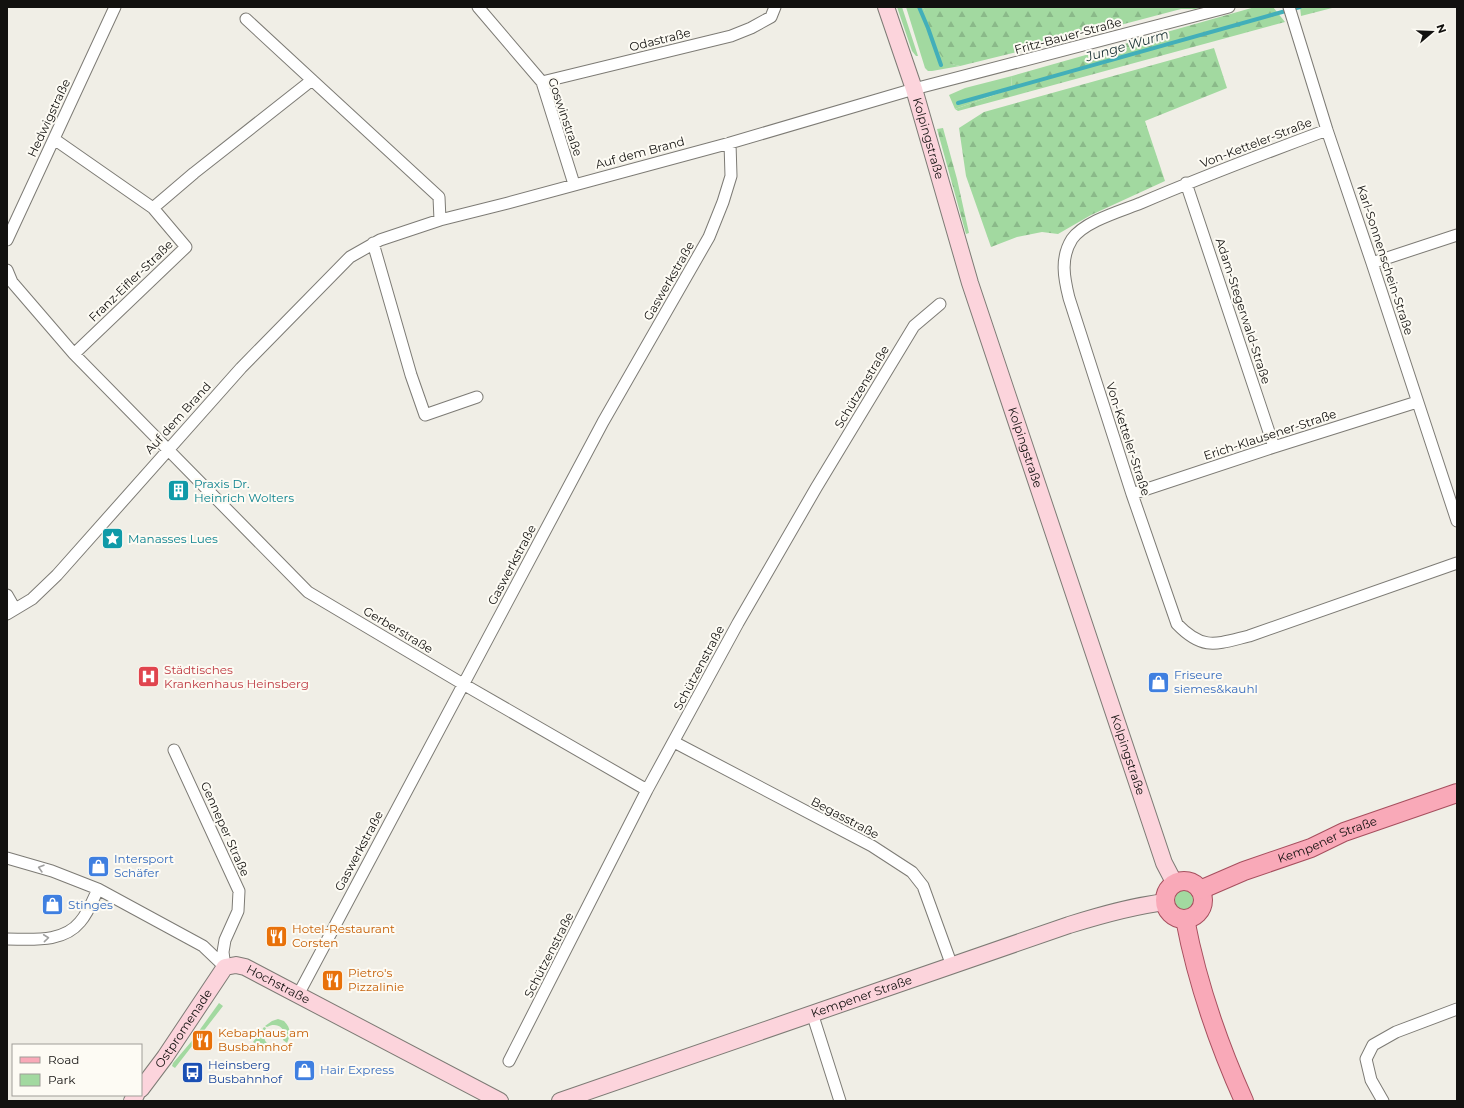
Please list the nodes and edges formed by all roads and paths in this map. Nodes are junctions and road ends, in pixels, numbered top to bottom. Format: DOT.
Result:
graph roads {
  1 [pos="114,7"];
  2 [pos="478,7"];
  3 [pos="775,7"];
  4 [pos="886,7"];
  5 [pos="1229,7"];
  6 [pos="1289,7"];
  7 [pos="246,19"];
  8 [pos="312,80"];
  9 [pos="542,82"];
  10 [pos="914,90"];
  11 [pos="1327,130"];
  12 [pos="54,139"];
  13 [pos="730,143"];
  14 [pos="1186,183"];
  15 [pos="574,184"];
  16 [pos="153,208"];
  17 [pos="440,220"];
  18 [pos="1457,235"];
  19 [pos="7,240"];
  20 [pos="373,243"];
  21 [pos="1372,263"];
  22 [pos="7,270"];
  23 [pos="940,304"];
  24 [pos="74,354"];
  25 [pos="477,397"];
  26 [pos="1417,402"];
  27 [pos="1274,446"];
  28 [pos="169,449"];
  29 [pos="1132,494"];
  30 [pos="1457,521"];
  31 [pos="1457,563"];
  32 [pos="7,595"];
  33 [pos="11,612"];
  34 [pos="463,684"];
  35 [pos="674,742"];
  36 [pos="174,750"];
  37 [pos="647,790"];
  38 [pos="1457,793"];
  39 [pos="7,858"];
  40 [pos="1175,884"];
  41 [pos="98,889"];
  42 [pos="1200,890"];
  43 [pos="1166,902"];
  44 [pos="1185,919"];
  45 [pos="7,939"];
  46 [pos="225,966"];
  47 [pos="952,966"];
  48 [pos="298,995"];
  49 [pos="1457,1009"];
  50 [pos="812,1013"];
  51 [pos="509,1061"];
  52 [pos="468,1084"];
  53 [pos="606,1085"];
  54 [pos="142,1088"];
  55 [pos="478,1101"];
  56 [pos="500,1101"];
  57 [pos="560,1101"];
  58 [pos="589,1101"];
  59 [pos="840,1101"];
  60 [pos="1244,1101"];
  61 [pos="1383,1101"];
  1 -- 12 [label="street, Hedwigstraße"];
  2 -- 9 [label="street, Goswinstraße"];
  3 -- 9 [label="street, Odastraße"];
  4 -- 10 [label="street, Kolpingstraße"];
  5 -- 10 [label="street, Fritz-Bauer-Straße"];
  6 -- 11 [label="street, Karl-Sonnenschein-Straße"];
  7 -- 8 [label="street"];
  8 -- 16 [label="street"];
  8 -- 17 [label="street"];
  9 -- 15 [label="street, Goswinstraße"];
  10 -- 13 [label="street, Auf dem Brand"];
  10 -- 40 [label="street, Kolpingstraße"];
  11 -- 14 [label="street, Von-Ketteler-Straße"];
  11 -- 21 [label="street, Karl-Sonnenschein-Straße"];
  12 -- 16 [label="street, Franz-Eifler-Straße"];
  12 -- 19 [label="street, Hedwigstraße"];
  13 -- 15 [label="street, Auf dem Brand"];
  13 -- 34 [label="street, Gaswerkstraße"];
  14 -- 27 [label="street, Adam-Stegerwald-Straße"];
  14 -- 29 [label="street, Von-Ketteler-Straße"];
  15 -- 17 [label="street, Auf dem Brand"];
  16 -- 24 [label="street, Franz-Eifler-Straße"];
  17 -- 20 [label="street, Auf dem Brand"];
  18 -- 21 [label="street"];
  20 -- 25 [label="street"];
  20 -- 28 [label="street, Auf dem Brand"];
  21 -- 26 [label="street, Karl-Sonnenschein-Straße"];
  22 -- 24 [label="street"];
  23 -- 35 [label="street, Schützenstraße"];
  24 -- 28 [label="street"];
  26 -- 27 [label="street, Erich-Klausener-Straße"];
  26 -- 30 [label="street, Karl-Sonnenschein-Straße"];
  27 -- 29 [label="street, Erich-Klausener-Straße"];
  28 -- 33 [label="street, Auf dem Brand"];
  28 -- 34 [label="street, Gerberstraße"];
  29 -- 31 [label="street, Von-Ketteler-Straße"];
  32 -- 33 [label="street"];
  34 -- 37 [label="street, Gerberstraße"];
  34 -- 48 [label="street, Gaswerkstraße"];
  35 -- 37 [label="street, Schützenstraße"];
  35 -- 47 [label="street, Begasstraße"];
  36 -- 46 [label="street, Genneper Straße"];
  37 -- 51 [label="street, Schützenstraße"];
  38 -- 42 [label="main road, Kempener Straße"];
  41 -- 39 [label="street, one-way"];
  40 -- 42 [label="main road"];
  40 -- 43 [label="main road"];
  45 -- 41 [label="street, one-way"];
  41 -- 46 [label="street"];
  42 -- 44 [label="main road"];
  43 -- 44 [label="main road"];
  43 -- 47 [label="street, Kempener Straße"];
  44 -- 60 [label="main road"];
  46 -- 48 [label="street, Hochstraße"];
  46 -- 54 [label="street, Ostpromenade"];
  47 -- 50 [label="street, Kempener Straße"];
  48 -- 52 [label="street, Hochstraße"];
  49 -- 61 [label="street"];
  50 -- 53 [label="street, Kempener Straße"];
  50 -- 59 [label="street"];
  52 -- 55 [label="street"];
  52 -- 56 [label="street, Hochstraße"];
  53 -- 57 [label="street, Kempener Straße"];
  53 -- 58 [label="street"];
}
